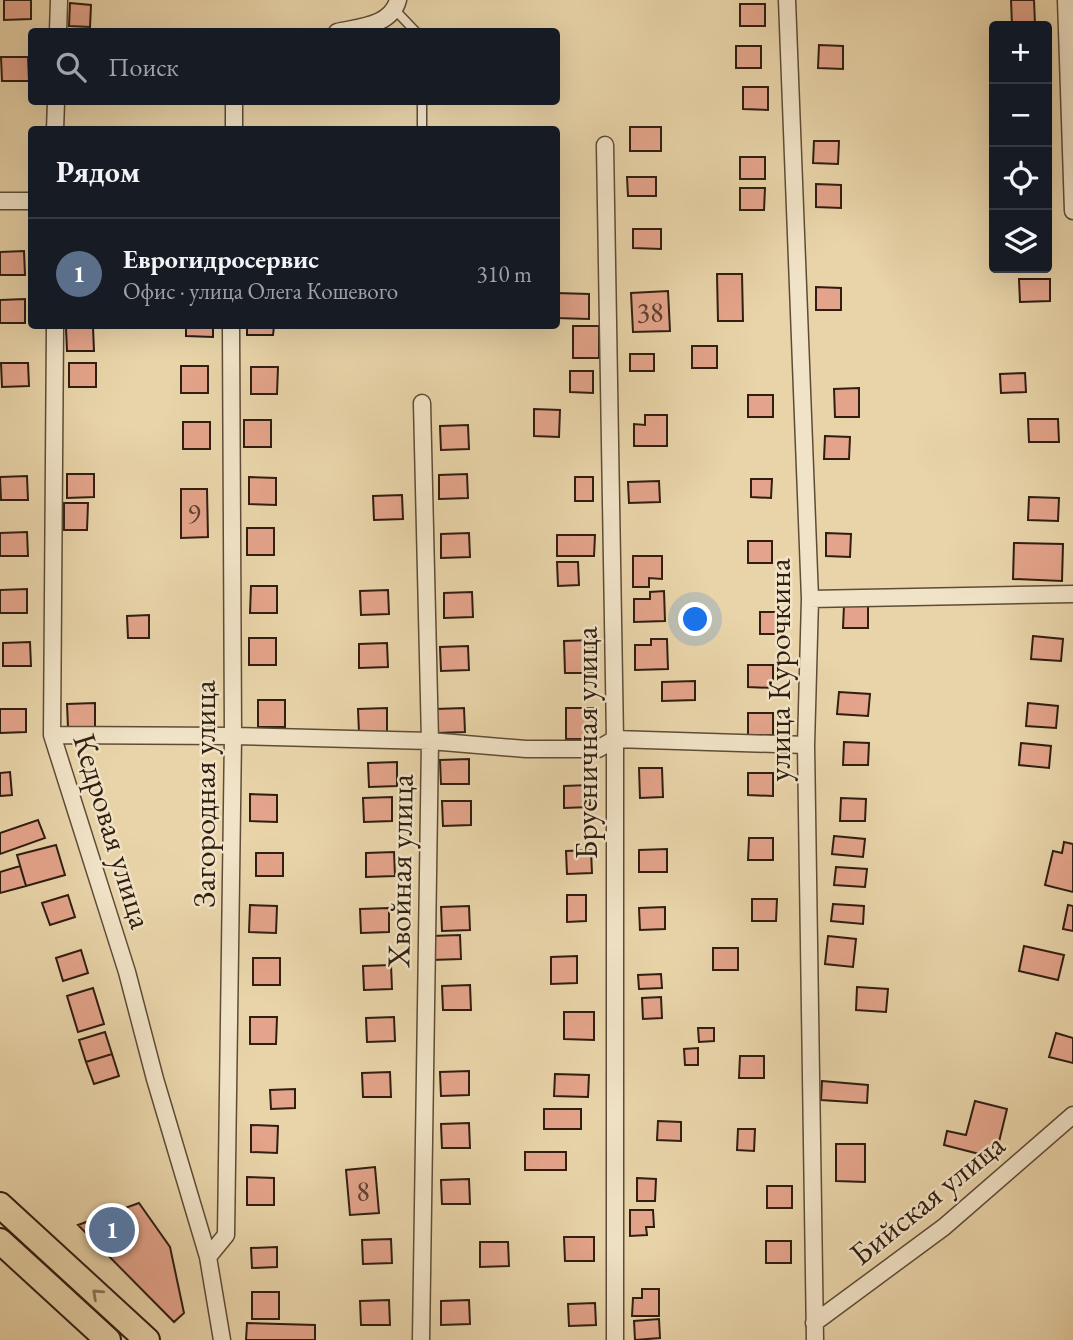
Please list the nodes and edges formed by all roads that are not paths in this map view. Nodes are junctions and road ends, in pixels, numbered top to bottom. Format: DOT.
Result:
graph roads {
  1 [pos="59,0"];
  2 [pos="787,0"];
  3 [pos="1066,0"];
  4 [pos="396,5"];
  5 [pos="58,28"];
  6 [pos="355,28"];
  7 [pos="413,28"];
  8 [pos="56,105"];
  9 [pos="234,105"];
  10 [pos="422,105"];
  11 [pos="55,126"];
  12 [pos="234,126"];
  13 [pos="422,126"];
  14 [pos="605,145"];
  15 [pos="0,201"];
  16 [pos="28,201"];
  17 [pos="1073,211"];
  18 [pos="55,329"];
  19 [pos="232,329"];
  20 [pos="422,403"];
  21 [pos="1073,594"];
  22 [pos="810,599"];
  23 [pos="52,735"];
  24 [pos="233,736"];
  25 [pos="615,739"];
  26 [pos="430,741"];
  27 [pos="806,745"];
  28 [pos="1073,1115"];
  29 [pos="0,1205"];
  30 [pos="0,1241"];
  31 [pos="208,1257"];
  32 [pos="815,1332"];
  33 [pos="108,1340"];
  34 [pos="147,1340"];
  35 [pos="222,1340"];
  36 [pos="421,1340"];
  37 [pos="615,1340"];
  1 -- 5 [label="street"];
  2 -- 22 [label="street, улица Курочкина"];
  3 -- 17 [label="street"];
  4 -- 6 [label="street"];
  4 -- 7 [label="lane"];
  8 -- 11 [label="street"];
  9 -- 12 [label="street"];
  10 -- 13 [label="lane"];
  14 -- 25 [label="street, Брусничная улица"];
  15 -- 16 [label="street"];
  18 -- 23 [label="street, Кедровая улица"];
  19 -- 24 [label="street, Загородная улица"];
  20 -- 26 [label="street, Хвойная улица"];
  21 -- 22 [label="street"];
  22 -- 27 [label="street, улица Курочкина"];
  23 -- 24 [label="street"];
  23 -- 31 [label="street, Кедровая улица"];
  24 -- 26 [label="street"];
  24 -- 31 [label="street, Загородная улица"];
  25 -- 26 [label="street"];
  25 -- 27 [label="street"];
  25 -- 37 [label="street, Брусничная улица"];
  26 -- 36 [label="street, Хвойная улица"];
  27 -- 32 [label="street, улица Курочкина"];
  28 -- 32 [label="street, Бийская улица"];
  34 -- 29 [label="main road, one-way"];
  30 -- 33 [label="main road"];
  31 -- 35 [label="street, Кедровая улица"];
}
